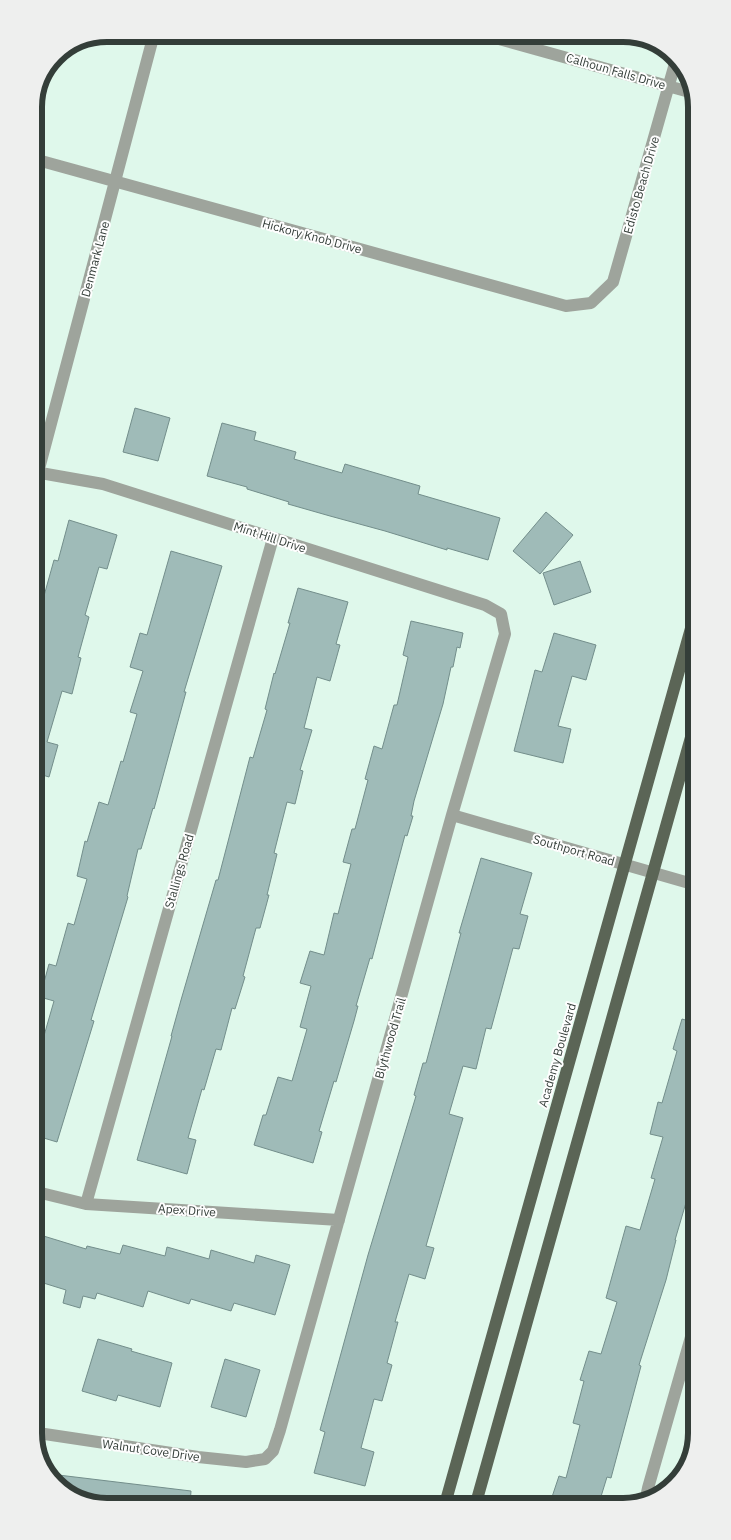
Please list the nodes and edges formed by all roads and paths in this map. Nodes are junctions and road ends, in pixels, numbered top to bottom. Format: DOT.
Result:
graph roads {
  1 [pos="152,43"];
  2 [pos="514,43"];
  3 [pos="674,67"];
  4 [pos="670,86"];
  5 [pos="686,91"];
  6 [pos="43,162"];
  7 [pos="115,182"];
  8 [pos="591,303"];
  9 [pos="43,450"];
  10 [pos="43,477"];
  11 [pos="273,538"];
  12 [pos="502,614"];
  13 [pos="688,639"];
  14 [pos="688,749"];
  15 [pos="452,815"];
  16 [pos="625,865"];
  17 [pos="653,873"];
  18 [pos="688,883"];
  19 [pos="43,1193"];
  20 [pos="86,1204"];
  21 [pos="339,1220"];
  22 [pos="688,1348"];
  23 [pos="43,1434"];
  24 [pos="265,1459"];
  25 [pos="647,1493"];
  26 [pos="447,1498"];
  27 [pos="478,1498"];
  1 -- 7 [label="street, Denmark Lane"];
  2 -- 4 [label="street, Calhoun Falls Drive"];
  3 -- 4 [label="street, Edisto Beach Drive"];
  4 -- 5 [label="street, Calhoun Falls Drive"];
  4 -- 8 [label="street, Edisto Beach Drive"];
  6 -- 7 [label="street, Hickory Knob Drive"];
  7 -- 8 [label="street, Hickory Knob Drive"];
  7 -- 9 [label="street, Denmark Lane"];
  10 -- 11 [label="street, Mint Hill Drive"];
  11 -- 12 [label="street, Mint Hill Drive"];
  11 -- 20 [label="street, Stallings Road"];
  12 -- 15 [label="street, Blythwood Trail"];
  13 -- 16 [label="main road, Academy Boulevard"];
  14 -- 17 [label="main road"];
  15 -- 16 [label="street, Southport Road"];
  15 -- 21 [label="street, Blythwood Trail"];
  16 -- 17 [label="street, Southport Road"];
  16 -- 26 [label="main road, Academy Boulevard"];
  17 -- 18 [label="street, Southport Road"];
  17 -- 27 [label="main road"];
  19 -- 20 [label="street, Apex Drive"];
  20 -- 21 [label="street, Apex Drive"];
  21 -- 24 [label="street, Blythwood Trail"];
  22 -- 25 [label="street"];
  23 -- 24 [label="street, Walnut Cove Drive"];
}
